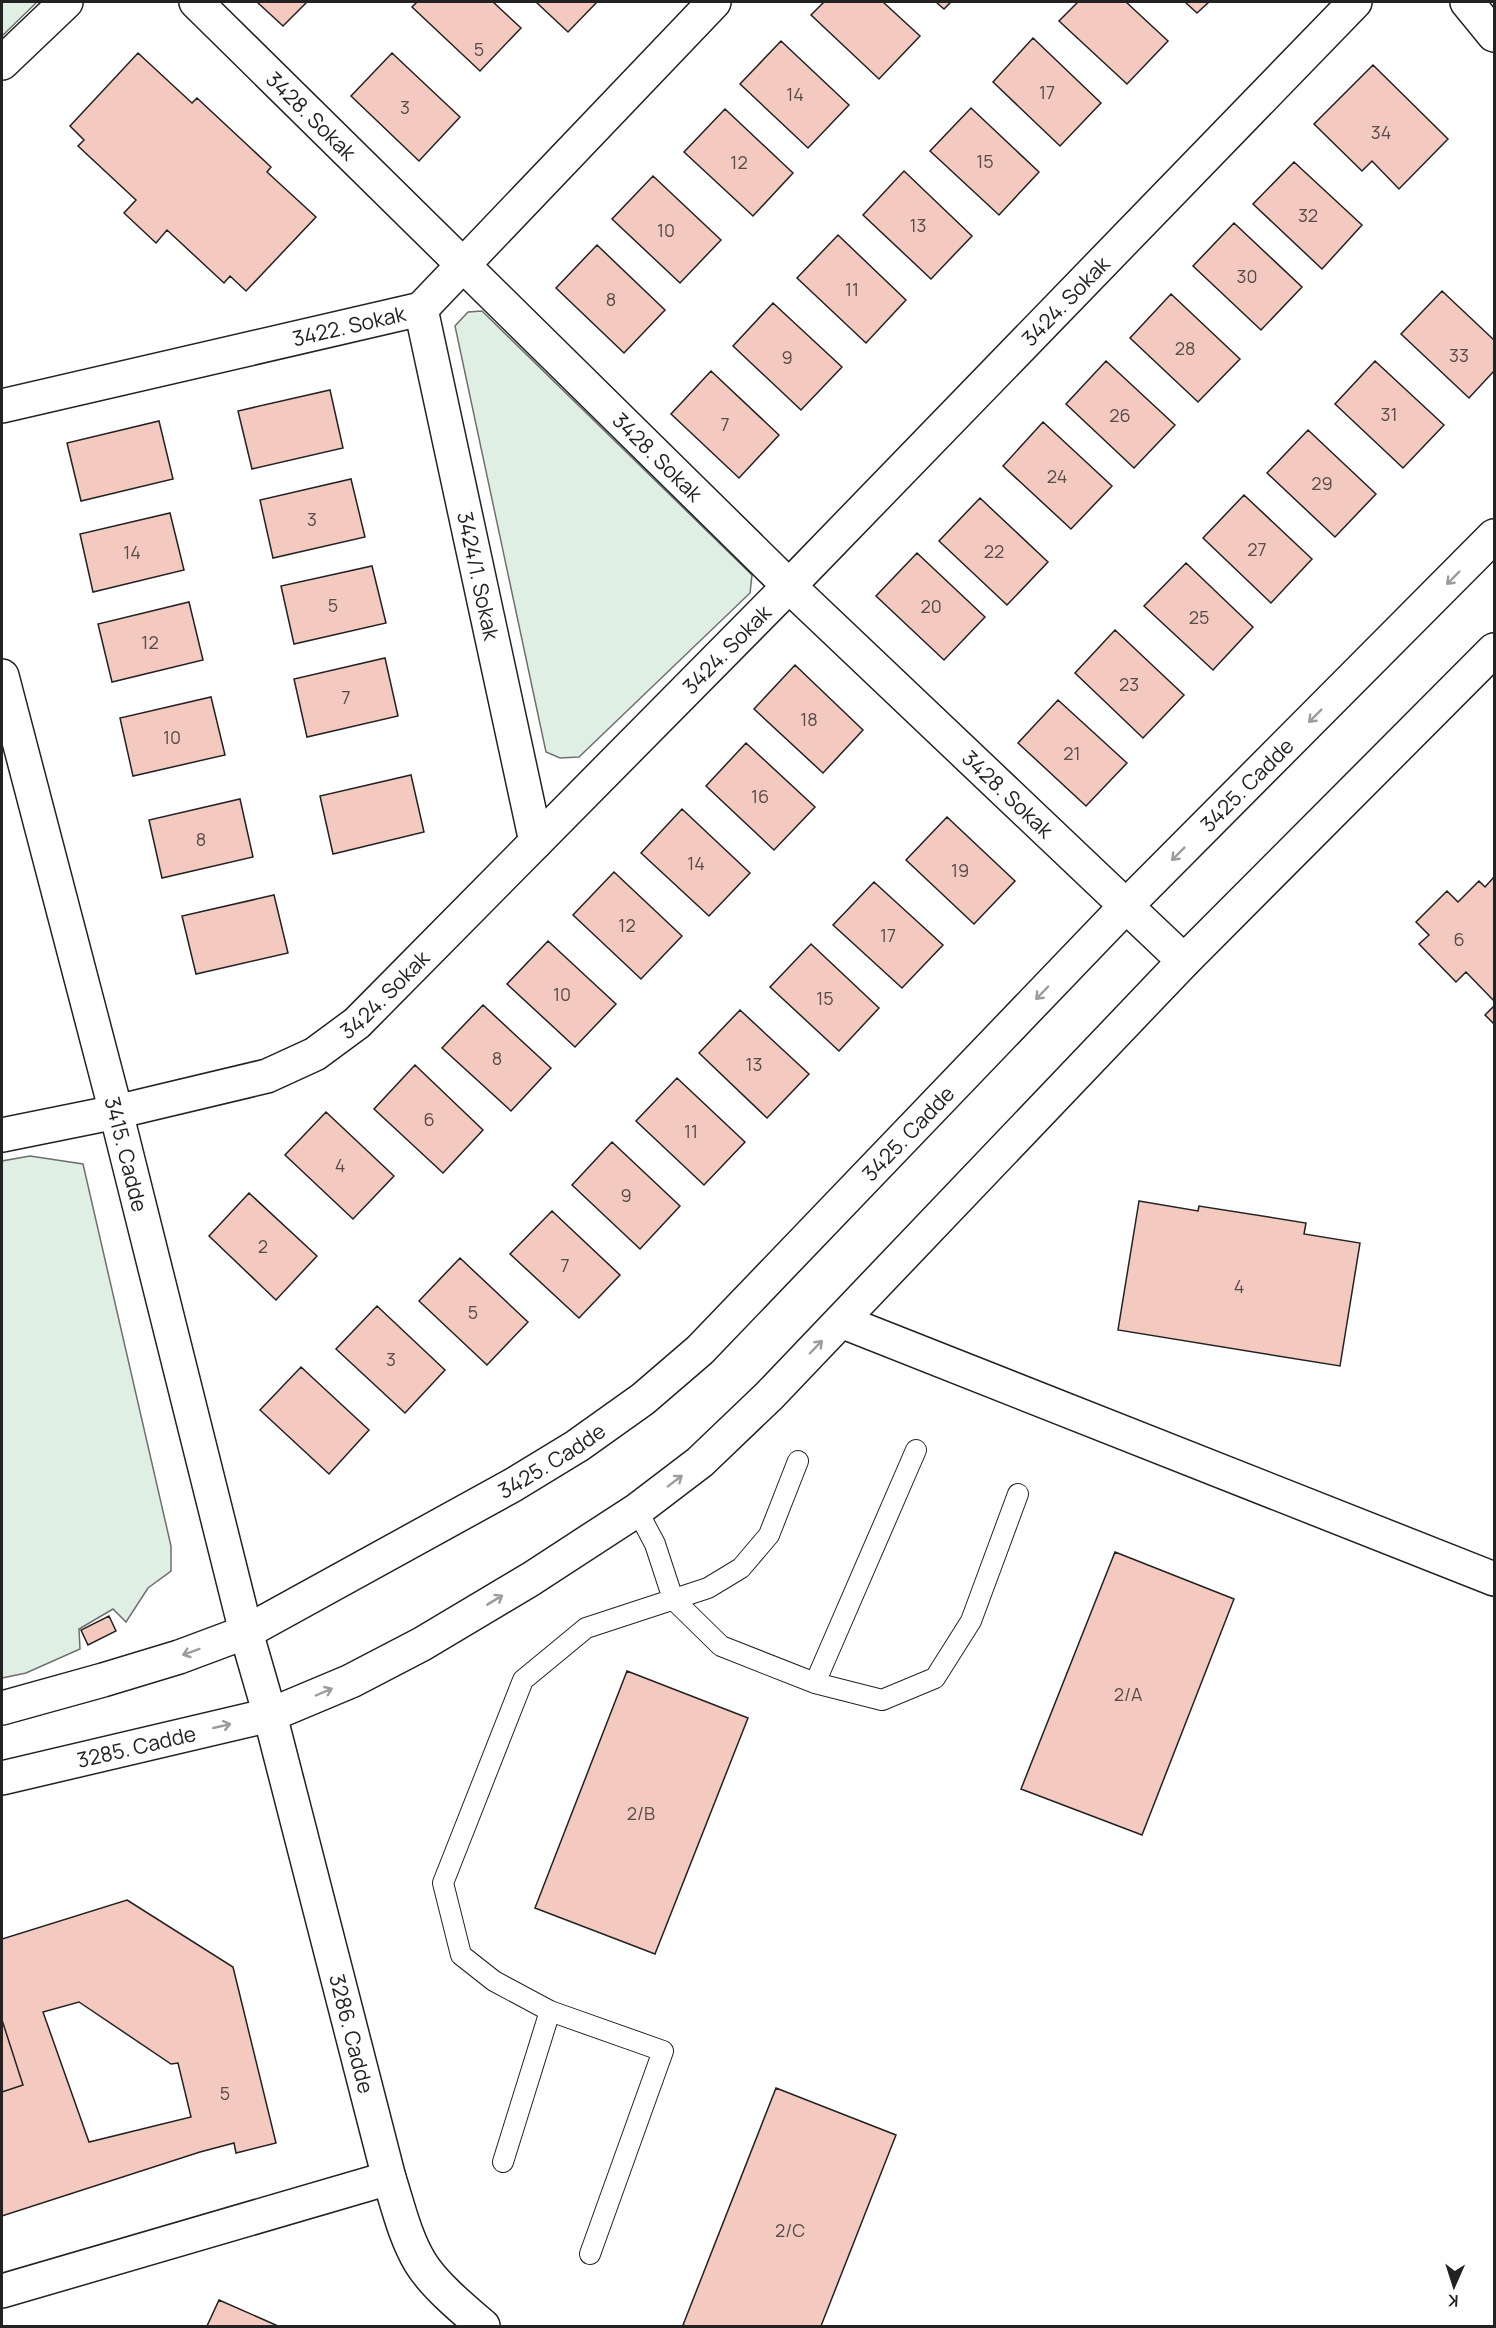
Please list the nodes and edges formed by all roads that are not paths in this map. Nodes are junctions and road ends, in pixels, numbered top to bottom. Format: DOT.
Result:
graph roads {
  1 [pos="66,2"];
  2 [pos="196,2"];
  3 [pos="714,2"];
  4 [pos="1355,2"];
  5 [pos="2,63"];
  6 [pos="463,265"];
  7 [pos="421,309"];
  8 [pos="2,406"];
  9 [pos="1494,536"];
  10 [pos="789,586"];
  11 [pos="1494,650"];
  12 [pos="2,676"];
  13 [pos="536,842"];
  14 [pos="1126,906"];
  15 [pos="1184,961"];
  16 [pos="116,1112"];
  17 [pos="2,1135"];
  18 [pos="841,1321"];
  19 [pos="916,1450"];
  20 [pos="798,1461"];
  21 [pos="1018,1494"];
  22 [pos="637,1510"];
  23 [pos="1494,1579"];
  24 [pos="673,1599"];
  25 [pos="246,1632"];
  26 [pos="815,1683"];
  27 [pos="2,1708"];
  28 [pos="270,1715"];
  29 [pos="2,1778"];
  30 [pos="550,2011"];
  31 [pos="503,2162"];
  32 [pos="389,2178"];
  33 [pos="590,2254"];
  34 [pos="2,2291"];
  35 [pos="483,2326"];
  1 -- 5 [label="street"];
  2 -- 6 [label="street, 3428. Sokak"];
  3 -- 6 [label="street, 3422. Sokak"];
  4 -- 10 [label="street, 3424. Sokak"];
  6 -- 7 [label="street, 3422. Sokak"];
  6 -- 10 [label="street, 3428. Sokak"];
  7 -- 8 [label="street, 3422. Sokak"];
  7 -- 13 [label="street, 3424/1. Sokak"];
  9 -- 14 [label="street, 3425. Cadde, one-way"];
  10 -- 13 [label="street, 3424. Sokak"];
  10 -- 14 [label="street, 3428. Sokak"];
  11 -- 15 [label="street"];
  12 -- 16 [label="street, 3415. Cadde"];
  13 -- 16 [label="street, 3424. Sokak"];
  14 -- 15 [label="street, 3428. Sokak"];
  14 -- 25 [label="street, 3425. Cadde, one-way"];
  15 -- 18 [label="street"];
  16 -- 17 [label="street, 3424. Sokak"];
  16 -- 25 [label="street, 3415. Cadde"];
  22 -- 18 [label="street, one-way"];
  18 -- 23 [label="street"];
  19 -- 26 [label="lane"];
  20 -- 24 [label="lane"];
  21 -- 26 [label="lane"];
  22 -- 24 [label="lane"];
  28 -- 22 [label="street, one-way"];
  24 -- 26 [label="lane"];
  24 -- 30 [label="lane"];
  25 -- 27 [label="street, one-way"];
  25 -- 28 [label="street, 3415. Cadde"];
  29 -- 28 [label="street, 3285. Cadde, one-way"];
  28 -- 32 [label="street, 3286. Cadde"];
  30 -- 31 [label="lane"];
  30 -- 33 [label="lane"];
  32 -- 34 [label="street"];
  32 -- 35 [label="street, 3286. Cadde"];
}
